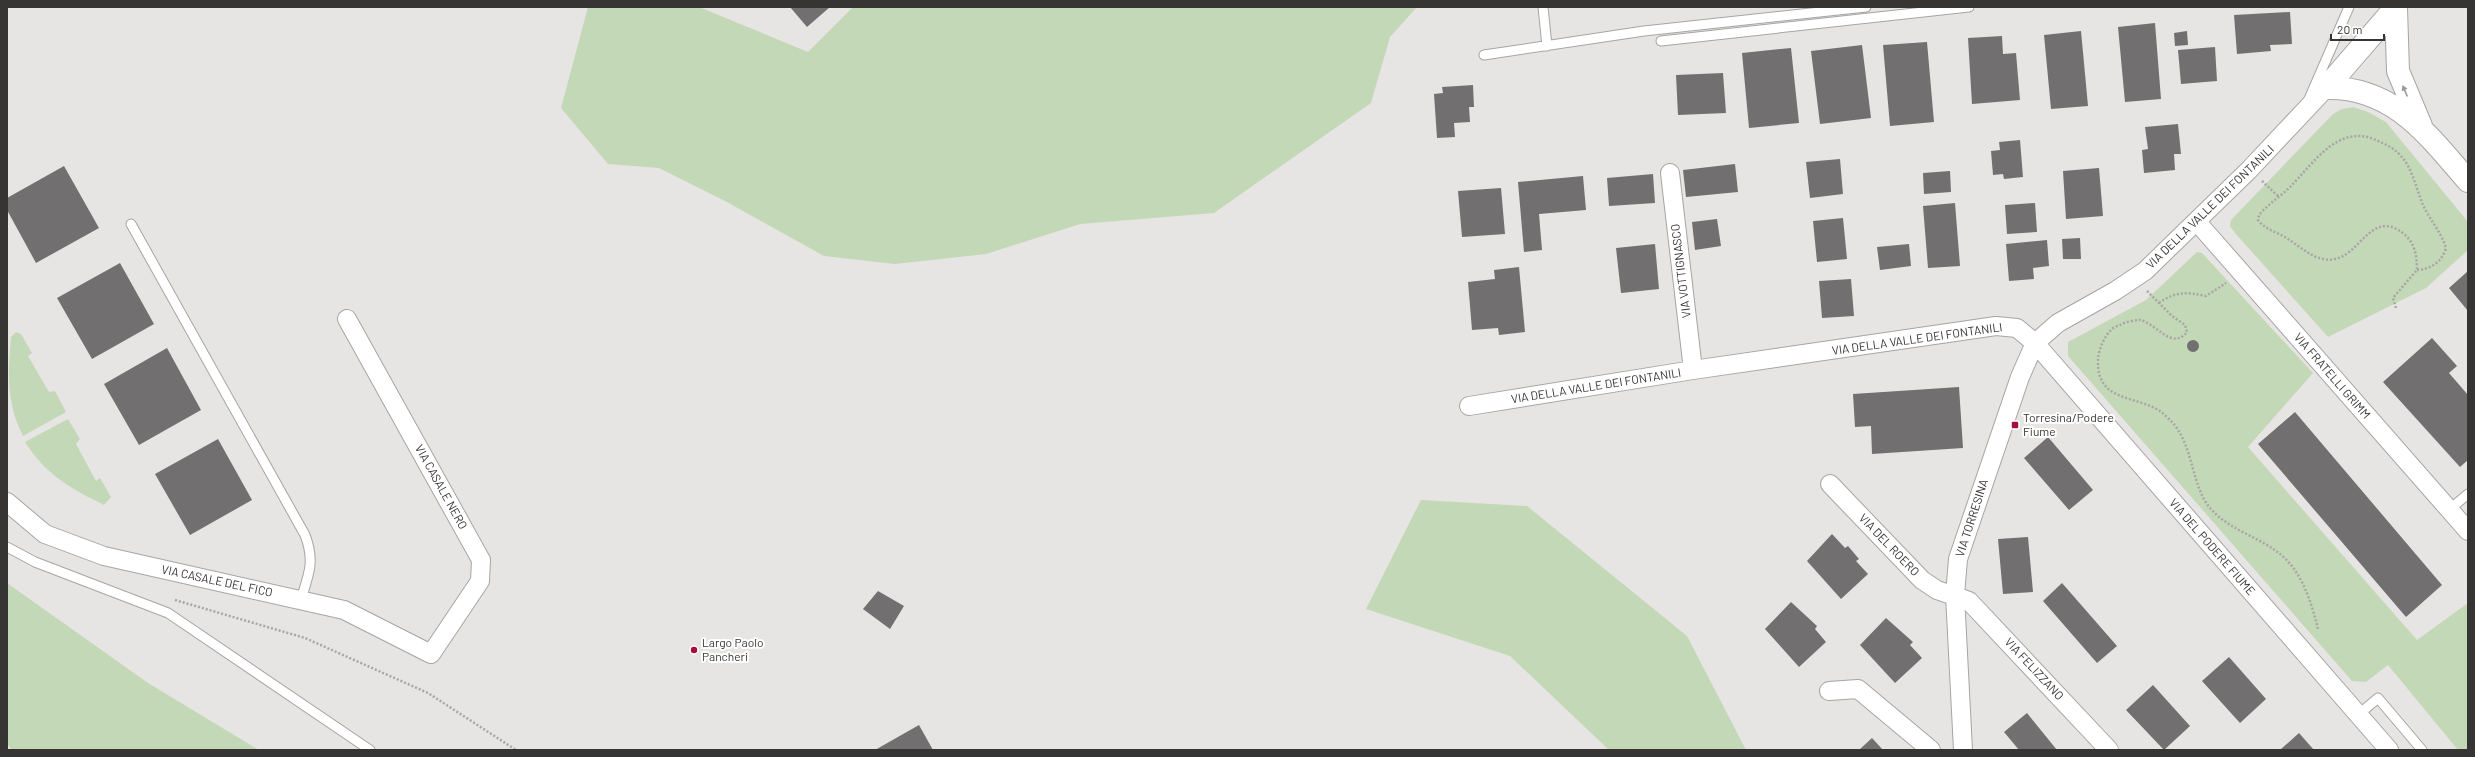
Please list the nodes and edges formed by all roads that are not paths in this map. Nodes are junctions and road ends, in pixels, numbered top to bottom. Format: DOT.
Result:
graph roads {
  1 [pos="1543,7"];
  2 [pos="1866,7"];
  3 [pos="1969,7"];
  4 [pos="2349,7"];
  5 [pos="2396,7"];
  6 [pos="1660,41"];
  7 [pos="1547,46"];
  8 [pos="1484,55"];
  9 [pos="2326,88"];
  10 [pos="2302,114"];
  11 [pos="2421,127"];
  12 [pos="1670,173"];
  13 [pos="2468,181"];
  14 [pos="2197,222"];
  15 [pos="132,224"];
  16 [pos="347,319"];
  17 [pos="2035,342"];
  18 [pos="1693,370"];
  19 [pos="1469,406"];
  20 [pos="1830,484"];
  21 [pos="2468,494"];
  22 [pos="7,502"];
  23 [pos="2450,509"];
  24 [pos="2468,530"];
  25 [pos="7,547"];
  26 [pos="1955,595"];
  27 [pos="301,599"];
  28 [pos="431,654"];
  29 [pos="1829,691"];
  30 [pos="2358,715"];
  31 [pos="370,750"];
  32 [pos="1931,750"];
  33 [pos="1963,750"];
  34 [pos="2109,750"];
  35 [pos="2389,750"];
  36 [pos="2422,750"];
  1 -- 7 [label="lane"];
  2 -- 7 [label="lane"];
  3 -- 6 [label="lane"];
  4 -- 10 [label="lane"];
  5 -- 9 [label="street, VIA DELLA VALLE DEI FONTANILI"];
  11 -- 5 [label="street, one-way"];
  7 -- 8 [label="lane"];
  9 -- 10 [label="street, VIA DELLA VALLE DEI FONTANILI"];
  9 -- 11 [label="street"];
  10 -- 14 [label="street, VIA DELLA VALLE DEI FONTANILI"];
  11 -- 13 [label="street"];
  12 -- 18 [label="street, VIA VOTTIGNASCO"];
  14 -- 17 [label="street, VIA DELLA VALLE DEI FONTANILI"];
  14 -- 23 [label="street, VIA FRATELLI GRIMM"];
  15 -- 27 [label="lane"];
  16 -- 28 [label="street, VIA CASALE NERO"];
  17 -- 18 [label="street, VIA DELLA VALLE DEI FONTANILI"];
  17 -- 26 [label="street, VIA TORRESINA"];
  17 -- 30 [label="street, VIA DEL PODERE FIUME"];
  18 -- 19 [label="street, VIA DELLA VALLE DEI FONTANILI"];
  20 -- 26 [label="street, VIA DEL ROERO"];
  21 -- 23 [label="lane"];
  22 -- 27 [label="street, VIA CASALE DEL FICO"];
  23 -- 24 [label="street, VIA FRATELLI GRIMM"];
  25 -- 31 [label="lane"];
  26 -- 33 [label="street, VIA TORRESINA"];
  26 -- 34 [label="street, VIA FELIZZANO"];
  27 -- 28 [label="street, VIA CASALE DEL FICO"];
  29 -- 32 [label="street"];
  30 -- 35 [label="street, VIA DEL PODERE FIUME"];
  30 -- 36 [label="lane"];
}
